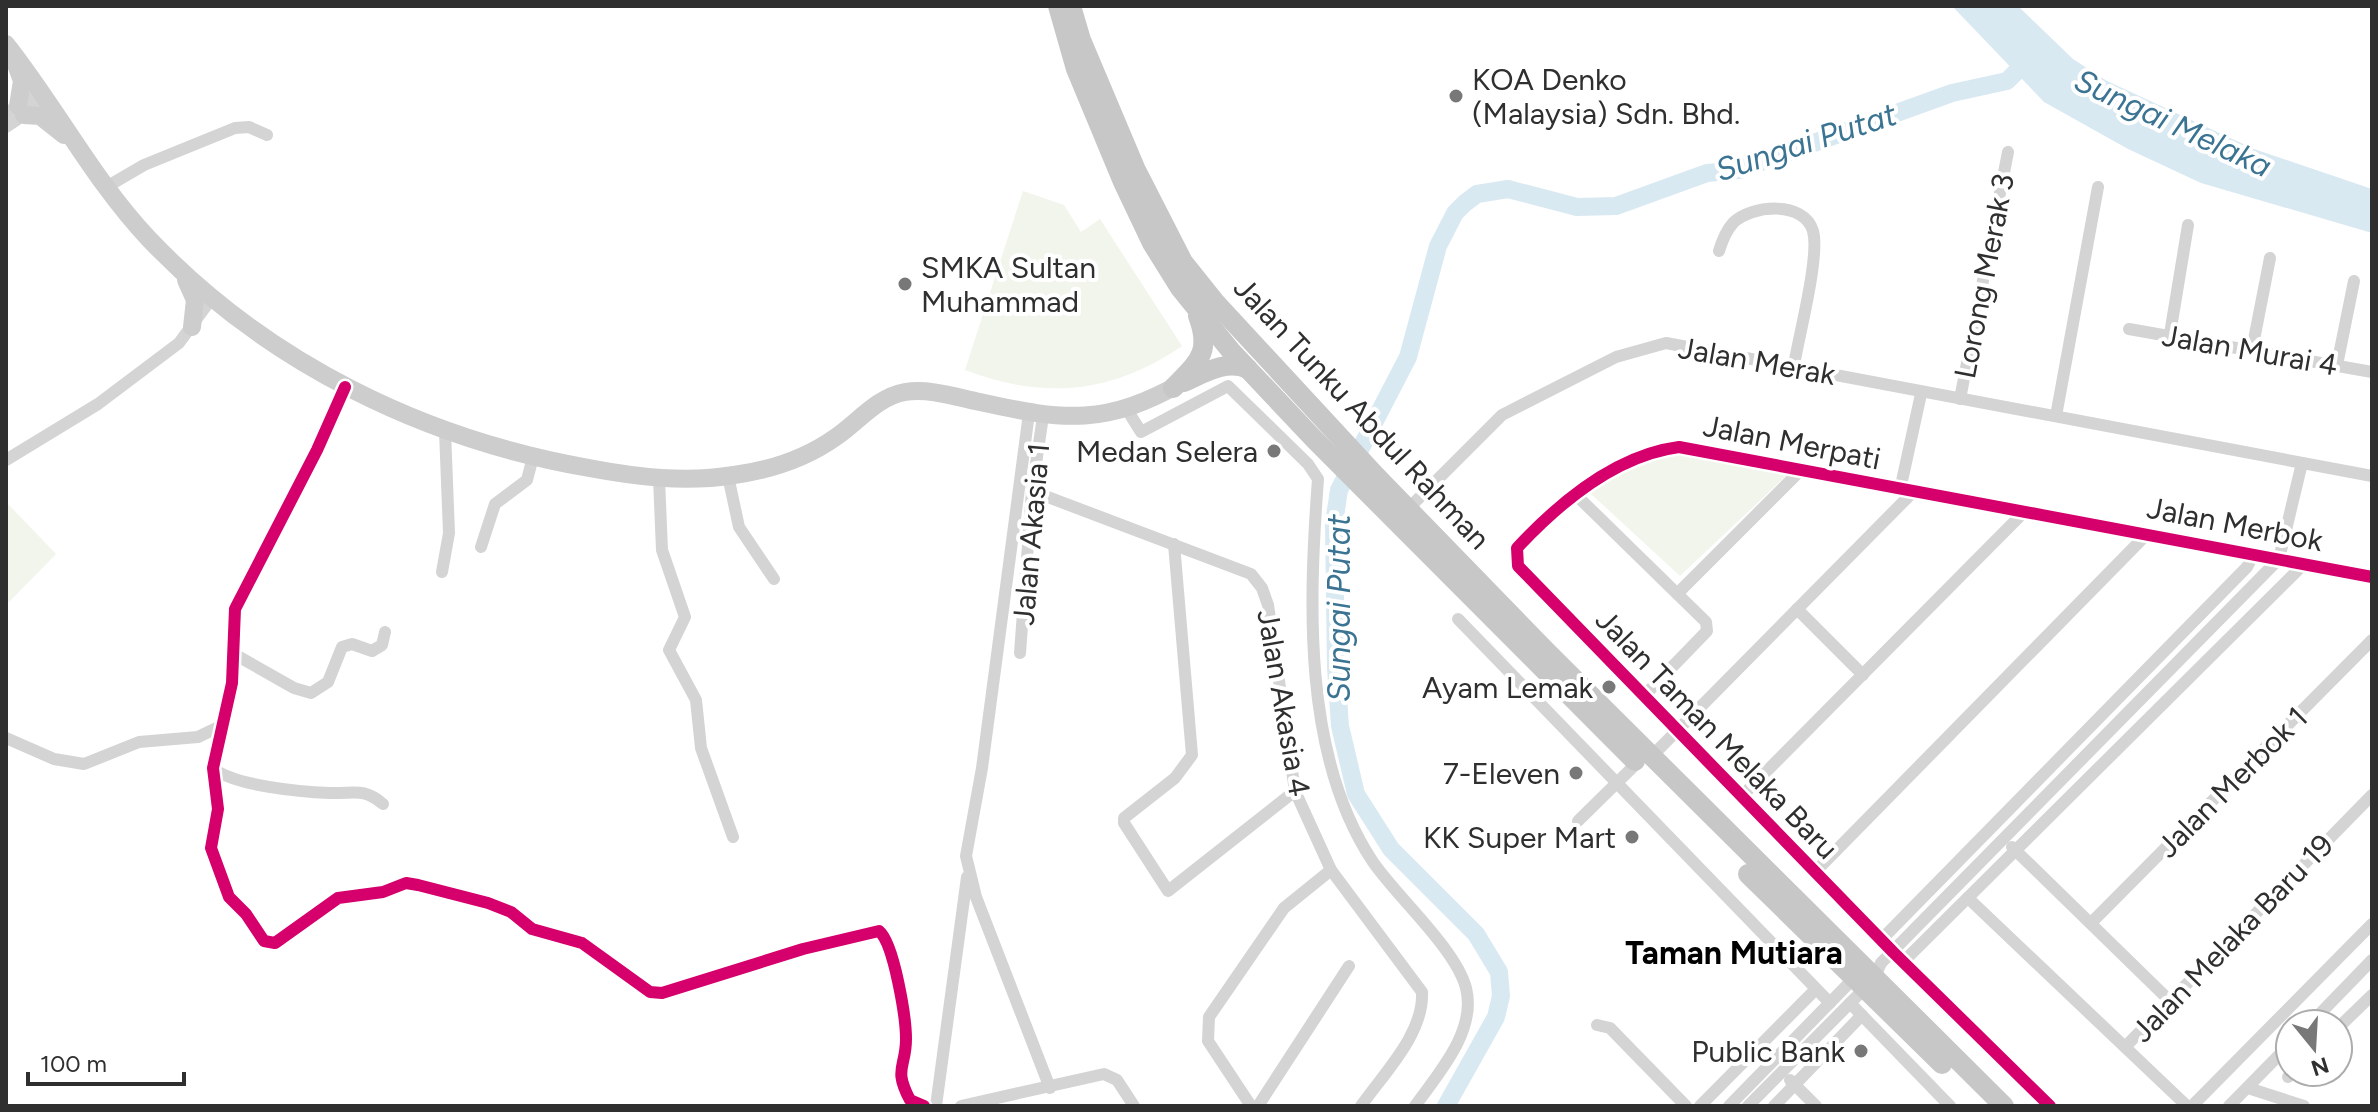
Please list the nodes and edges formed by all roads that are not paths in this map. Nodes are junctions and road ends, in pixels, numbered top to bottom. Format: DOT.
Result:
graph roads {
  1 [pos="1058,6"];
  2 [pos="1071,6"];
  3 [pos="8,46"];
  4 [pos="45,95"];
  5 [pos="16,111"];
  6 [pos="6,127"];
  7 [pos="267,135"];
  8 [pos="2008,152"];
  9 [pos="87,156"];
  10 [pos="108,186"];
  11 [pos="2098,187"];
  12 [pos="2188,225"];
  13 [pos="1719,251"];
  14 [pos="1178,253"];
  15 [pos="2270,258"];
  16 [pos="178,267"];
  17 [pos="2354,281"];
  18 [pos="1180,288"];
  19 [pos="212,298"];
  20 [pos="192,327"];
  21 [pos="2129,329"];
  22 [pos="2170,334"];
  23 [pos="2252,350"];
  24 [pos="1231,351"];
  25 [pos="1794,365"];
  26 [pos="2337,365"];
  27 [pos="1248,369"];
  28 [pos="2372,372"];
  29 [pos="345,387"];
  30 [pos="1173,388"];
  31 [pos="1921,394"];
  32 [pos="1960,399"];
  33 [pos="1126,408"];
  34 [pos="1036,414"];
  35 [pos="2056,416"];
  36 [pos="1320,430"];
  37 [pos="445,431"];
  38 [pos="1295,451"];
  39 [pos="533,457"];
  40 [pos="6,460"];
  41 [pos="2302,463"];
  42 [pos="1799,472"];
  43 [pos="728,476"];
  44 [pos="2372,476"];
  45 [pos="659,479"];
  46 [pos="1370,482"];
  47 [pos="1032,491"];
  48 [pos="1907,491"];
  49 [pos="1574,493"];
  50 [pos="1409,508"];
  51 [pos="2024,512"];
  52 [pos="2087,521"];
  53 [pos="2148,533"];
  54 [pos="1174,544"];
  55 [pos="481,547"];
  56 [pos="1517,548"];
  57 [pos="2254,554"];
  58 [pos="2279,559"];
  59 [pos="2304,564"];
  60 [pos="442,572"];
  61 [pos="2372,577"];
  62 [pos="774,579"];
  63 [pos="1678,593"];
  64 [pos="1797,609"];
  65 [pos="1458,619"];
  66 [pos="385,632"];
  67 [pos="2372,640"];
  68 [pos="1020,653"];
  69 [pos="234,654"];
  70 [pos="1863,675"];
  71 [pos="1644,696"];
  72 [pos="2106,711"];
  73 [pos="2118,724"];
  74 [pos="223,725"];
  75 [pos="1678,731"];
  76 [pos="2130,737"];
  77 [pos="6,738"];
  78 [pos="1644,760"];
  79 [pos="213,768"];
  80 [pos="2042,776"];
  81 [pos="1616,784"];
  82 [pos="2054,789"];
  83 [pos="1295,791"];
  84 [pos="2372,795"];
  85 [pos="1742,796"];
  86 [pos="383,804"];
  87 [pos="1578,821"];
  88 [pos="733,837"];
  89 [pos="2004,839"];
  90 [pos="2016,850"];
  91 [pos="968,870"];
  92 [pos="1331,870"];
  93 [pos="1815,872"];
  94 [pos="1968,898"];
  95 [pos="2091,923"];
  96 [pos="2372,924"];
  97 [pos="1881,940"];
  98 [pos="1893,952"];
  99 [pos="2372,960"];
  100 [pos="1903,962"];
  101 [pos="1349,966"];
  102 [pos="1864,980"];
  103 [pos="1816,989"];
  104 [pos="2372,995"];
  105 [pos="2170,1001"];
  106 [pos="1830,1003"];
  107 [pos="2326,1008"];
  108 [pos="2354,1012"];
  109 [pos="1862,1015"];
  110 [pos="1597,1025"];
  111 [pos="2125,1047"];
  112 [pos="2274,1061"];
  113 [pos="1772,1062"];
  114 [pos="1782,1072"];
  115 [pos="1794,1085"];
  116 [pos="1050,1088"];
  117 [pos="2248,1088"];
  118 [pos="924,1106"];
  119 [pos="936,1106"];
  120 [pos="961,1106"];
  121 [pos="1134,1106"];
  122 [pos="1251,1106"];
  123 [pos="1258,1106"];
  124 [pos="1361,1106"];
  125 [pos="1415,1106"];
  126 [pos="1686,1106"];
  127 [pos="1700,1106"];
  128 [pos="1729,1106"];
  129 [pos="1748,1106"];
  130 [pos="1774,1106"];
  131 [pos="1816,1106"];
  132 [pos="1950,1106"];
  133 [pos="1985,1106"];
  134 [pos="2004,1106"];
  135 [pos="2050,1106"];
  136 [pos="2189,1106"];
  137 [pos="2229,1106"];
  138 [pos="2304,1106"];
  1 -- 18 [label="main road, Jalan Tunku Abdul Rahman"];
  2 -- 14 [label="main road, Jalan Tunku Abdul Rahman"];
  3 -- 4 [label="main road"];
  3 -- 5 [label="main road"];
  4 -- 5 [label="street"];
  4 -- 9 [label="main road"];
  5 -- 6 [label="street"];
  5 -- 9 [label="main road"];
  7 -- 10 [label="street"];
  8 -- 32 [label="street, Lorong Merak 3"];
  9 -- 10 [label="main road"];
  10 -- 16 [label="main road"];
  11 -- 35 [label="street"];
  12 -- 22 [label="street"];
  13 -- 25 [label="street"];
  14 -- 24 [label="main road"];
  14 -- 36 [label="main road, Jalan Tunku Abdul Rahman"];
  15 -- 23 [label="street"];
  16 -- 19 [label="main road"];
  16 -- 20 [label="main road"];
  17 -- 26 [label="street"];
  18 -- 24 [label="main road, Jalan Tunku Abdul Rahman"];
  18 -- 30 [label="main road"];
  19 -- 20 [label="street"];
  19 -- 29 [label="main road"];
  20 -- 40 [label="street"];
  21 -- 22 [label="street, Jalan Murai 4"];
  22 -- 23 [label="street, Jalan Murai 4"];
  23 -- 26 [label="street, Jalan Murai 4"];
  24 -- 27 [label="main road, Jalan Tunku Abdul Rahman"];
  24 -- 30 [label="main road"];
  24 -- 36 [label="main road"];
  25 -- 31 [label="street, Jalan Merak"];
  25 -- 50 [label="street, Jalan Merak"];
  26 -- 28 [label="street, Jalan Murai 4"];
  27 -- 30 [label="main road"];
  27 -- 36 [label="main road, Jalan Tunku Abdul Rahman"];
  29 -- 37 [label="main road"];
  29 -- 69 [label="street"];
  30 -- 33 [label="main road"];
  31 -- 32 [label="street, Jalan Merak"];
  31 -- 48 [label="street"];
  32 -- 35 [label="street, Jalan Merak"];
  33 -- 34 [label="main road"];
  33 -- 38 [label="street"];
  34 -- 43 [label="main road"];
  34 -- 47 [label="street, Jalan Akasia 1"];
  34 -- 91 [label="street"];
  35 -- 41 [label="street, Jalan Merak"];
  36 -- 38 [label="street"];
  36 -- 46 [label="main road, Jalan Tunku Abdul Rahman"];
  37 -- 39 [label="main road"];
  37 -- 60 [label="street"];
  38 -- 125 [label="street"];
  39 -- 45 [label="main road"];
  39 -- 55 [label="street"];
  41 -- 44 [label="street, Jalan Merak"];
  41 -- 58 [label="street"];
  42 -- 48 [label="street, Jalan Merpati"];
  42 -- 49 [label="street, Jalan Merpati"];
  42 -- 63 [label="street"];
  43 -- 45 [label="main road"];
  43 -- 62 [label="street"];
  45 -- 88 [label="street"];
  46 -- 50 [label="main road, Jalan Tunku Abdul Rahman"];
  46 -- 78 [label="main road, Jalan Tunku Abdul Rahman"];
  47 -- 54 [label="street"];
  47 -- 68 [label="street, Jalan Akasia 1"];
  48 -- 51 [label="street, Jalan Merpati"];
  48 -- 64 [label="street"];
  49 -- 56 [label="street, Jalan Merpati"];
  49 -- 63 [label="street"];
  50 -- 78 [label="main road, Jalan Tunku Abdul Rahman"];
  51 -- 52 [label="street, Jalan Merpati"];
  51 -- 70 [label="street"];
  52 -- 53 [label="street, Jalan Merbok"];
  53 -- 57 [label="street, Jalan Merbok"];
  53 -- 93 [label="street"];
  54 -- 83 [label="street, Jalan Akasia 4"];
  54 -- 83 [label="street"];
  56 -- 71 [label="street, Jalan Taman Melaka Baru"];
  57 -- 58 [label="street, Jalan Merbok"];
  57 -- 72 [label="street"];
  58 -- 59 [label="street, Jalan Merbok"];
  58 -- 73 [label="street"];
  59 -- 61 [label="street, Jalan Merbok"];
  59 -- 76 [label="street"];
  63 -- 71 [label="street"];
  64 -- 70 [label="street"];
  64 -- 75 [label="street"];
  65 -- 81 [label="street"];
  66 -- 69 [label="street"];
  67 -- 95 [label="street, Jalan Merbok 1"];
  69 -- 74 [label="street"];
  70 -- 85 [label="street"];
  71 -- 75 [label="street, Jalan Taman Melaka Baru"];
  72 -- 73 [label="street"];
  72 -- 80 [label="street"];
  73 -- 76 [label="street"];
  73 -- 82 [label="street"];
  74 -- 77 [label="street"];
  74 -- 79 [label="street"];
  75 -- 78 [label="street"];
  75 -- 85 [label="street, Jalan Taman Melaka Baru"];
  76 -- 90 [label="street"];
  78 -- 81 [label="street"];
  78 -- 102 [label="main road, Jalan Tunku Abdul Rahman"];
  79 -- 86 [label="street"];
  79 -- 118 [label="street"];
  80 -- 82 [label="street"];
  80 -- 97 [label="street"];
  81 -- 87 [label="street"];
  81 -- 103 [label="street"];
  82 -- 89 [label="street"];
  83 -- 92 [label="street, Jalan Akasia 4"];
  84 -- 105 [label="street, Jalan Melaka Baru 19"];
  85 -- 93 [label="street, Jalan Taman Melaka Baru"];
  89 -- 90 [label="street"];
  89 -- 98 [label="street"];
  90 -- 94 [label="street"];
  90 -- 95 [label="street"];
  91 -- 116 [label="street"];
  91 -- 119 [label="street"];
  92 -- 122 [label="street"];
  92 -- 124 [label="street, Jalan Akasia 4"];
  93 -- 97 [label="street, Jalan Taman Melaka Baru"];
  94 -- 100 [label="street"];
  94 -- 111 [label="street"];
  95 -- 105 [label="street"];
  96 -- 136 [label="street"];
  97 -- 98 [label="street, Jalan Taman Melaka Baru"];
  98 -- 100 [label="street, Jalan Taman Melaka Baru"];
  98 -- 102 [label="street"];
  99 -- 107 [label="street"];
  100 -- 135 [label="street, Jalan Taman Melaka Baru"];
  101 -- 123 [label="street"];
  102 -- 106 [label="street"];
  102 -- 109 [label="street"];
  102 -- 114 [label="street"];
  102 -- 133 [label="main road, Jalan Tunku Abdul Rahman"];
  102 -- 134 [label="main road, Jalan Tunku Abdul Rahman"];
  103 -- 106 [label="street"];
  103 -- 127 [label="street"];
  104 -- 108 [label="street"];
  105 -- 111 [label="street, Jalan Melaka Baru 19"];
  106 -- 113 [label="street"];
  109 -- 115 [label="street"];
  109 -- 132 [label="street"];
  110 -- 126 [label="street"];
  111 -- 136 [label="street"];
  112 -- 117 [label="street"];
  113 -- 114 [label="street"];
  113 -- 128 [label="street"];
  114 -- 115 [label="street"];
  114 -- 129 [label="street"];
  115 -- 130 [label="street"];
  115 -- 131 [label="street"];
  116 -- 120 [label="street"];
  116 -- 121 [label="street"];
  117 -- 137 [label="street"];
  117 -- 138 [label="street"];
}
